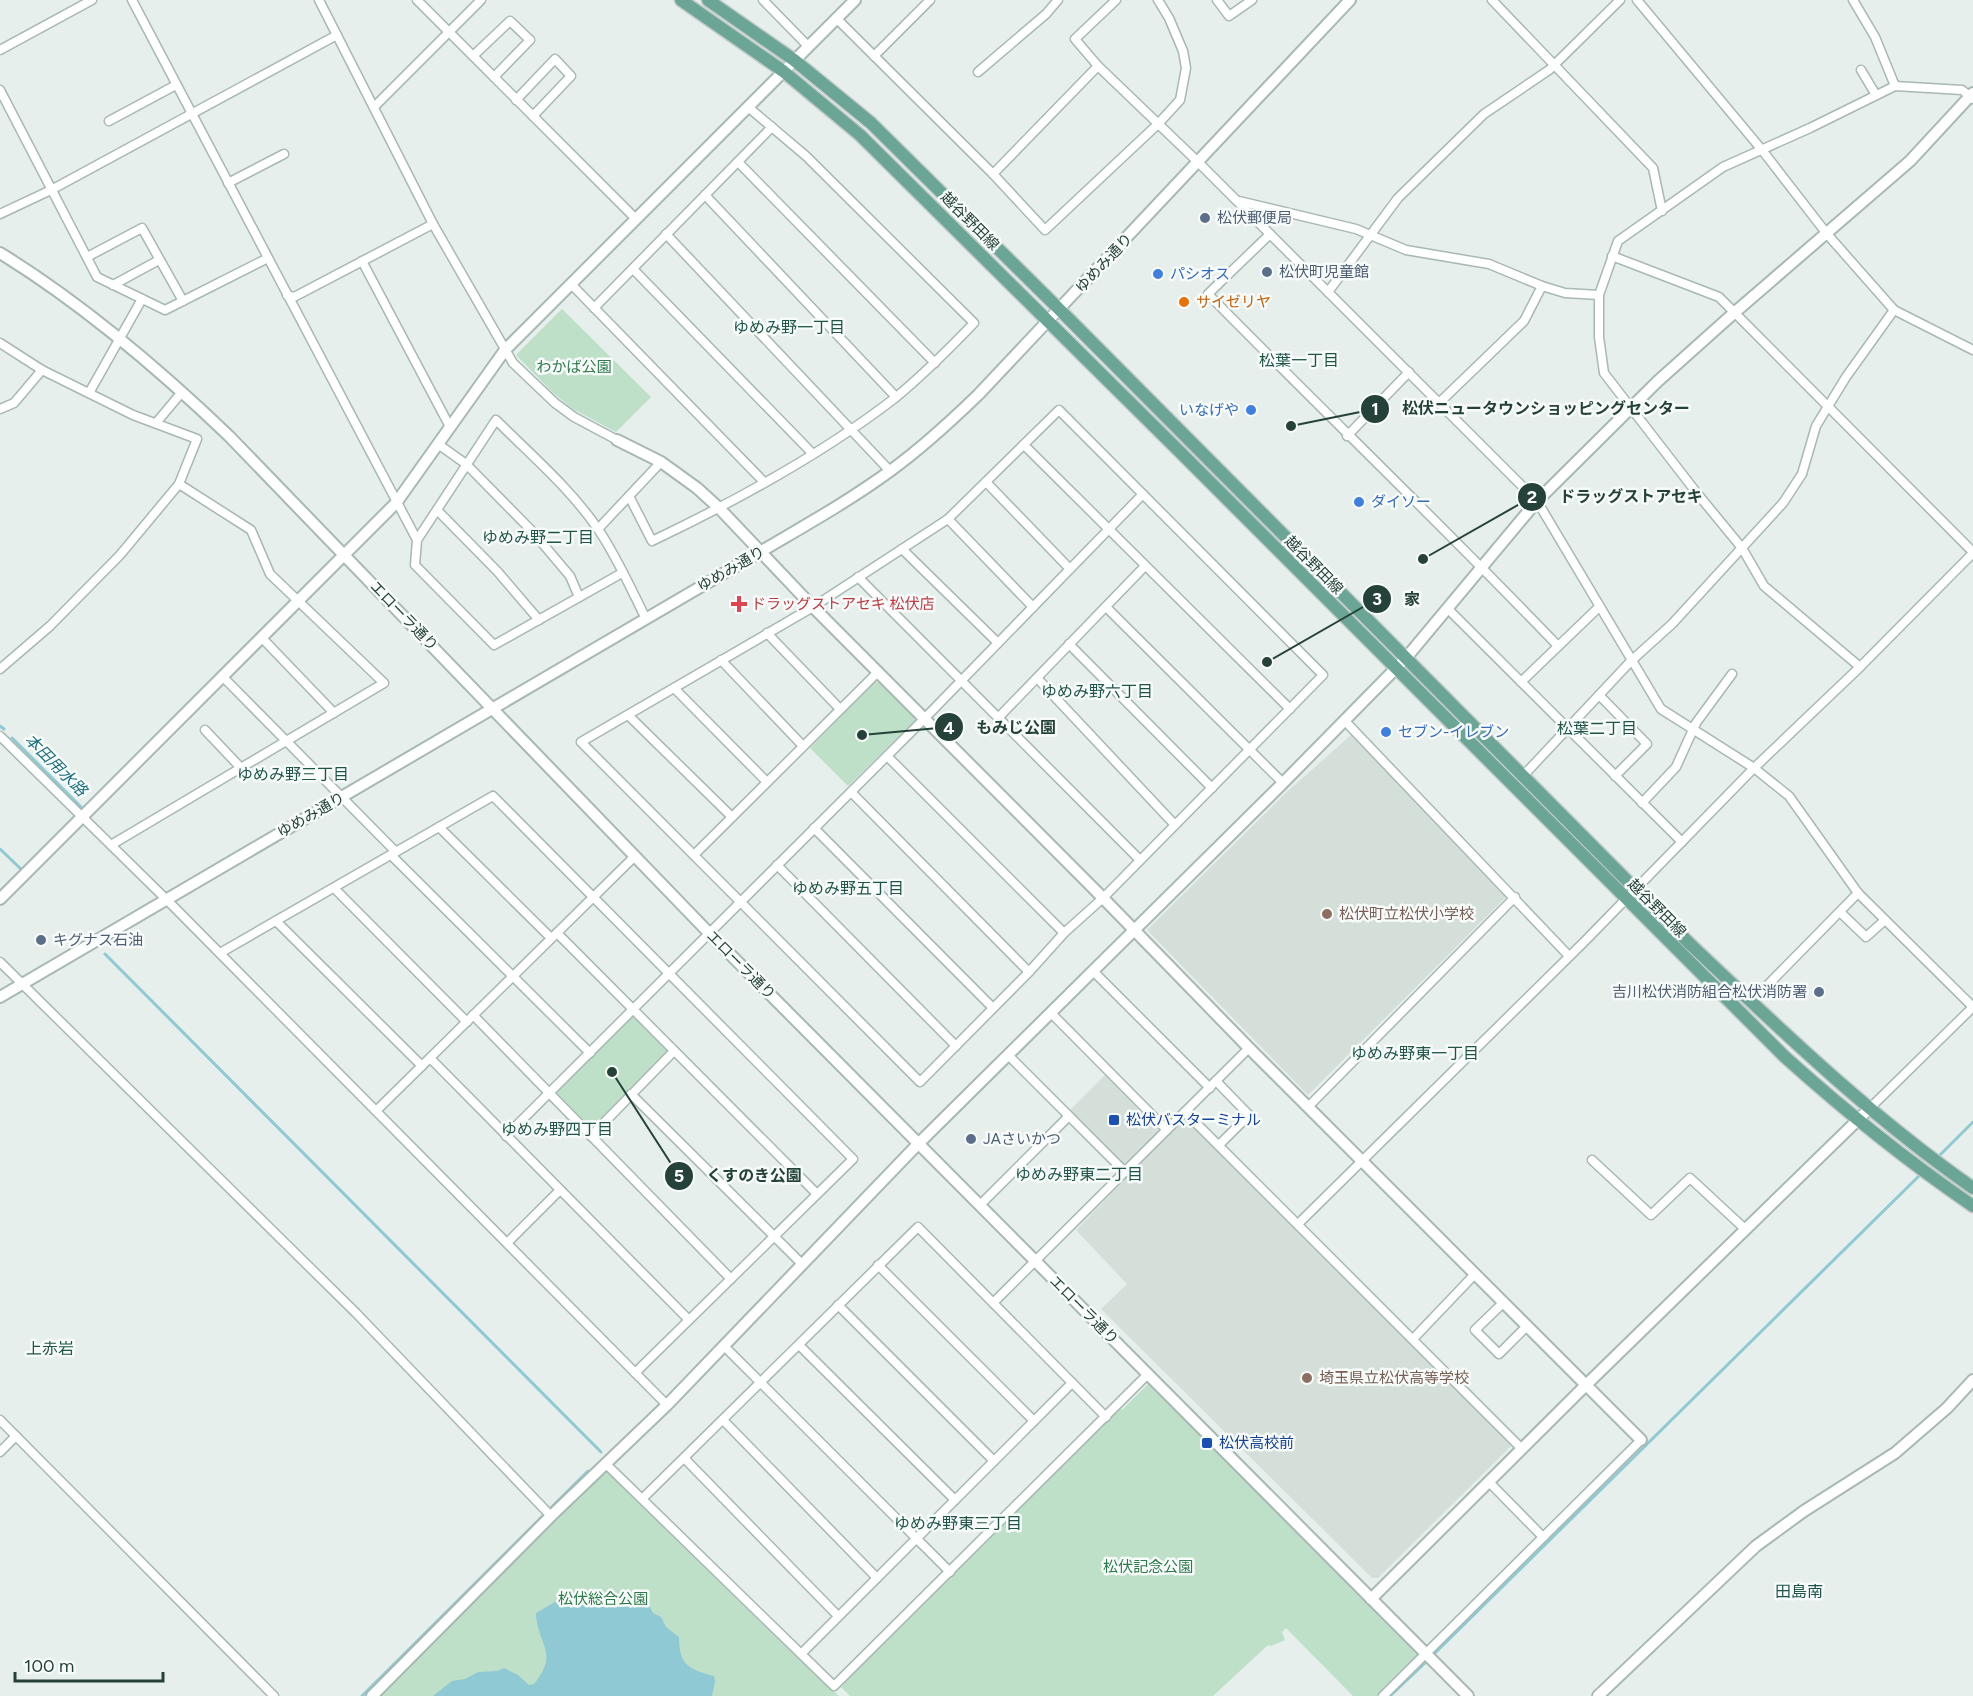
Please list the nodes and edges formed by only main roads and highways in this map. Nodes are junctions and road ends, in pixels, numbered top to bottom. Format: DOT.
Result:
graph roads {
  1 [pos="681,0"];
  2 [pos="708,0"];
  3 [pos="1973,1188"];
  4 [pos="1973,1206"];
  1 -- 4 [label="main road, 越谷野田線"];
  2 -- 3 [label="main road, 越谷野田線"];
}
